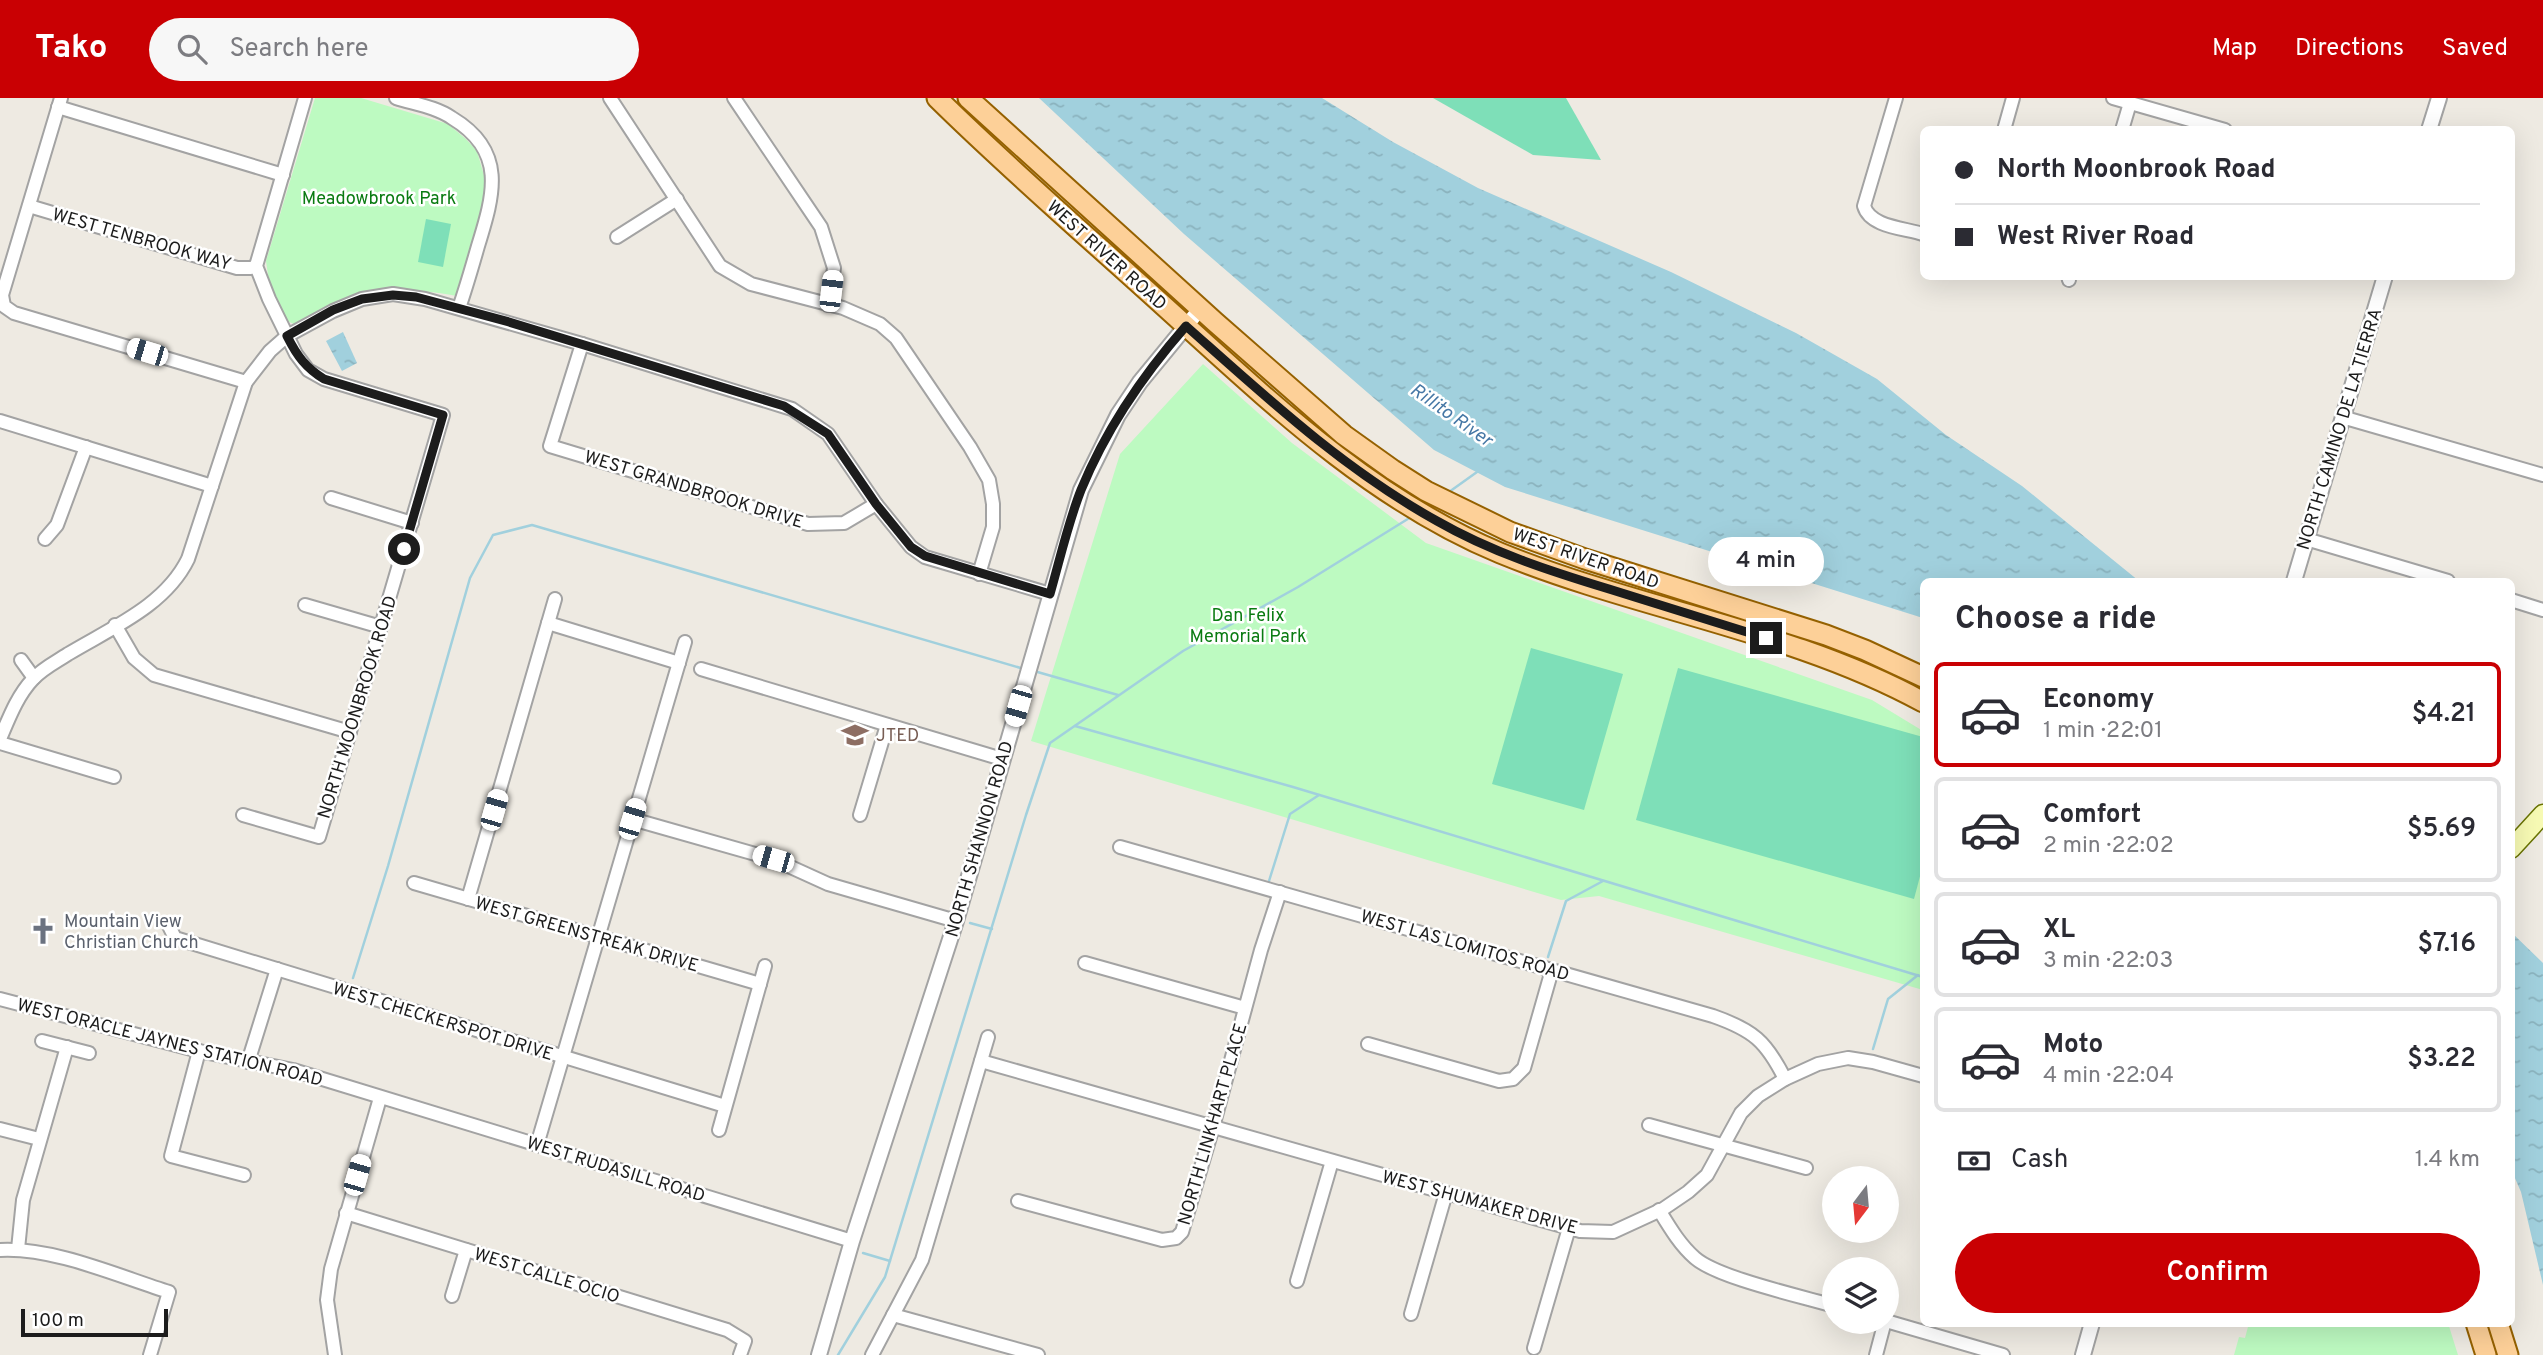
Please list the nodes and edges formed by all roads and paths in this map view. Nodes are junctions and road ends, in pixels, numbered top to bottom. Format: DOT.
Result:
graph roads {
  1 [pos="304,98"];
  2 [pos="396,98"];
  3 [pos="610,98"];
  4 [pos="734,98"];
  5 [pos="937,98"];
  6 [pos="968,98"];
  7 [pos="1896,98"];
  8 [pos="2013,98"];
  9 [pos="2113,98"];
  10 [pos="2438,98"];
  11 [pos="59,103"];
  12 [pos="2130,103"];
  13 [pos="2005,126"];
  14 [pos="2123,126"];
  15 [pos="2211,126"];
  16 [pos="2430,126"];
  17 [pos="283,175"];
  18 [pos="677,199"];
  19 [pos="29,206"];
  20 [pos="1920,233"];
  21 [pos="617,237"];
  22 [pos="256,266"];
  23 [pos="2384,280"];
  24 [pos="828,304"];
  25 [pos="3,308"];
  26 [pos="459,308"];
  27 [pos="1200,309"];
  28 [pos="1186,326"];
  29 [pos="287,336"];
  30 [pos="582,344"];
  31 [pos="246,382"];
  32 [pos="2342,417"];
  33 [pos="0,421"];
  34 [pos="86,447"];
  35 [pos="2543,475"];
  36 [pos="212,486"];
  37 [pos="331,498"];
  38 [pos="876,504"];
  39 [pos="412,523"];
  40 [pos="45,539"];
  41 [pos="2306,539"];
  42 [pos="979,574"];
  43 [pos="2295,578"];
  44 [pos="2438,578"];
  45 [pos="1050,594"];
  46 [pos="555,599"];
  47 [pos="2515,601"];
  48 [pos="305,605"];
  49 [pos="2543,610"];
  50 [pos="548,624"];
  51 [pos="115,625"];
  52 [pos="381,627"];
  53 [pos="685,642"];
  54 [pos="21,660"];
  55 [pos="679,663"];
  56 [pos="701,669"];
  57 [pos="1920,676"];
  58 [pos="34,678"];
  59 [pos="1920,697"];
  60 [pos="887,725"];
  61 [pos="350,732"];
  62 [pos="0,741"];
  63 [pos="1002,759"];
  64 [pos="114,777"];
  65 [pos="2543,814"];
  66 [pos="243,815"];
  67 [pos="860,815"];
  68 [pos="632,819"];
  69 [pos="2515,845"];
  70 [pos="1120,847"];
  71 [pos="414,883"];
  72 [pos="1280,892"];
  73 [pos="468,899"];
  74 [pos="956,922"];
  75 [pos="169,926"];
  76 [pos="599,937"];
  77 [pos="1085,963"];
  78 [pos="765,966"];
  79 [pos="276,969"];
  80 [pos="1552,970"];
  81 [pos="760,984"];
  82 [pos="0,999"];
  83 [pos="1245,1008"];
  84 [pos="988,1037"];
  85 [pos="42,1041"];
  86 [pos="1368,1044"];
  87 [pos="66,1047"];
  88 [pos="199,1051"];
  89 [pos="89,1053"];
  90 [pos="564,1058"];
  91 [pos="981,1060"];
  92 [pos="248,1062"];
  93 [pos="1920,1075"];
  94 [pos="1785,1079"];
  95 [pos="380,1098"];
  96 [pos="725,1107"];
  97 [pos="1649,1125"];
  98 [pos="1213,1127"];
  99 [pos="0,1129"];
  100 [pos="719,1129"];
  101 [pos="39,1139"];
  102 [pos="537,1145"];
  103 [pos="1721,1145"];
  104 [pos="1332,1161"];
  105 [pos="1806,1168"];
  106 [pos="244,1175"];
  107 [pos="1446,1193"];
  108 [pos="1018,1201"];
  109 [pos="1660,1210"];
  110 [pos="346,1213"];
  111 [pos="1569,1228"];
  112 [pos="852,1241"];
  113 [pos="18,1249"];
  114 [pos="0,1250"];
  115 [pos="466,1250"];
  116 [pos="1297,1281"];
  117 [pos="452,1296"];
  118 [pos="1822,1302"];
  119 [pos="1411,1314"];
  120 [pos="894,1315"];
  121 [pos="1899,1325"];
  122 [pos="2091,1327"];
  123 [pos="2477,1327"];
  124 [pos="2499,1327"];
  125 [pos="1882,1334"];
  126 [pos="1534,1348"];
  127 [pos="150,1355"];
  128 [pos="335,1355"];
  129 [pos="740,1355"];
  130 [pos="819,1355"];
  131 [pos="873,1355"];
  132 [pos="1038,1355"];
  133 [pos="1876,1355"];
  134 [pos="2003,1355"];
  135 [pos="2083,1355"];
  136 [pos="2486,1355"];
  137 [pos="2508,1355"];
  1 -- 17 [label="street"];
  2 -- 26 [label="street"];
  3 -- 18 [label="street"];
  4 -- 24 [label="street"];
  5 -- 28 [label="main road, WEST RIVER ROAD"];
  6 -- 27 [label="main road, WEST RIVER ROAD"];
  7 -- 20 [label="street"];
  8 -- 13 [label="street"];
  9 -- 12 [label="street"];
  10 -- 16 [label="street"];
  11 -- 17 [label="street"];
  11 -- 19 [label="street"];
  12 -- 14 [label="street"];
  12 -- 15 [label="street"];
  17 -- 22 [label="street"];
  18 -- 21 [label="street"];
  18 -- 24 [label="street"];
  19 -- 22 [label="street, WEST TENBROOK WAY"];
  19 -- 25 [label="street"];
  22 -- 29 [label="street"];
  23 -- 32 [label="street, NORTH CAMINO DE LA TIERRA"];
  24 -- 42 [label="street"];
  25 -- 31 [label="street"];
  26 -- 29 [label="street"];
  26 -- 30 [label="street"];
  27 -- 28 [label="street, NORTH SHANNON ROAD"];
  27 -- 57 [label="main road, WEST RIVER ROAD"];
  28 -- 45 [label="street, NORTH SHANNON ROAD"];
  28 -- 59 [label="main road, WEST RIVER ROAD"];
  29 -- 31 [label="street"];
  29 -- 39 [label="street, NORTH MOONBROOK ROAD"];
  30 -- 38 [label="street"];
  30 -- 38 [label="street, WEST GRANDBROOK DRIVE"];
  31 -- 36 [label="street"];
  32 -- 35 [label="street"];
  32 -- 41 [label="street, NORTH CAMINO DE LA TIERRA"];
  33 -- 34 [label="street"];
  34 -- 36 [label="street"];
  34 -- 40 [label="street"];
  36 -- 51 [label="street"];
  37 -- 39 [label="street"];
  38 -- 42 [label="street"];
  39 -- 52 [label="street, NORTH MOONBROOK ROAD"];
  41 -- 43 [label="street, NORTH CAMINO DE LA TIERRA"];
  41 -- 44 [label="street"];
  42 -- 45 [label="street"];
  45 -- 63 [label="street, NORTH SHANNON ROAD"];
  46 -- 50 [label="street"];
  47 -- 49 [label="street"];
  48 -- 52 [label="street"];
  50 -- 55 [label="street"];
  50 -- 73 [label="street"];
  51 -- 58 [label="street"];
  51 -- 61 [label="street"];
  52 -- 61 [label="street, NORTH MOONBROOK ROAD"];
  53 -- 55 [label="street"];
  54 -- 58 [label="street"];
  55 -- 68 [label="street"];
  56 -- 60 [label="street"];
  58 -- 62 [label="street"];
  60 -- 63 [label="street"];
  60 -- 67 [label="street"];
  61 -- 66 [label="street, NORTH MOONBROOK ROAD"];
  62 -- 64 [label="street"];
  63 -- 74 [label="street, NORTH SHANNON ROAD"];
  65 -- 69 [label="main road"];
  68 -- 74 [label="street"];
  68 -- 76 [label="street"];
  70 -- 72 [label="street, WEST LAS LOMITOS ROAD"];
  71 -- 73 [label="street, WEST GREENSTREAK DRIVE"];
  72 -- 80 [label="street, WEST LAS LOMITOS ROAD"];
  72 -- 83 [label="street, NORTH LINKHART PLACE"];
  73 -- 76 [label="street, WEST GREENSTREAK DRIVE"];
  74 -- 112 [label="street, NORTH SHANNON ROAD"];
  75 -- 79 [label="street, WEST CHECKERSPOT DRIVE"];
  76 -- 81 [label="street, WEST GREENSTREAK DRIVE"];
  76 -- 90 [label="street"];
  77 -- 83 [label="street"];
  78 -- 81 [label="street"];
  79 -- 90 [label="street, WEST CHECKERSPOT DRIVE"];
  79 -- 92 [label="street"];
  80 -- 86 [label="street"];
  80 -- 94 [label="street, WEST LAS LOMITOS ROAD"];
  81 -- 96 [label="street"];
  82 -- 88 [label="street, WEST ORACLE JAYNES STATION ROAD"];
  83 -- 98 [label="street, NORTH LINKHART PLACE"];
  84 -- 91 [label="street"];
  85 -- 87 [label="street"];
  87 -- 89 [label="street"];
  87 -- 101 [label="street"];
  88 -- 92 [label="street, WEST ORACLE JAYNES STATION ROAD"];
  88 -- 106 [label="street"];
  90 -- 96 [label="street, WEST CHECKERSPOT DRIVE"];
  90 -- 102 [label="street"];
  91 -- 98 [label="street, WEST SHUMAKER DRIVE"];
  91 -- 120 [label="street"];
  92 -- 95 [label="street, WEST ORACLE JAYNES STATION ROAD"];
  93 -- 94 [label="street, WEST SHUMAKER DRIVE"];
  94 -- 103 [label="street, WEST SHUMAKER DRIVE"];
  95 -- 102 [label="street, WEST RUDASILL ROAD"];
  95 -- 110 [label="street"];
  96 -- 100 [label="street"];
  97 -- 103 [label="street"];
  98 -- 104 [label="street, WEST SHUMAKER DRIVE"];
  98 -- 108 [label="street, NORTH LINKHART PLACE"];
  99 -- 101 [label="street"];
  101 -- 113 [label="street"];
  102 -- 112 [label="street, WEST RUDASILL ROAD"];
  103 -- 105 [label="street"];
  103 -- 109 [label="street, WEST SHUMAKER DRIVE"];
  104 -- 107 [label="street, WEST SHUMAKER DRIVE"];
  104 -- 116 [label="street"];
  107 -- 111 [label="street, WEST SHUMAKER DRIVE"];
  107 -- 119 [label="street"];
  109 -- 111 [label="street, WEST SHUMAKER DRIVE"];
  109 -- 118 [label="street"];
  110 -- 115 [label="street, WEST CALLE OCIO"];
  110 -- 128 [label="street"];
  111 -- 126 [label="street"];
  112 -- 130 [label="street, NORTH SHANNON ROAD"];
  113 -- 114 [label="street"];
  113 -- 127 [label="street"];
  115 -- 117 [label="street"];
  115 -- 129 [label="street, WEST CALLE OCIO"];
  120 -- 131 [label="street"];
  120 -- 132 [label="street"];
  121 -- 134 [label="street"];
  122 -- 135 [label="street"];
  123 -- 136 [label="main road"];
  124 -- 137 [label="main road"];
  125 -- 133 [label="street"];
}
